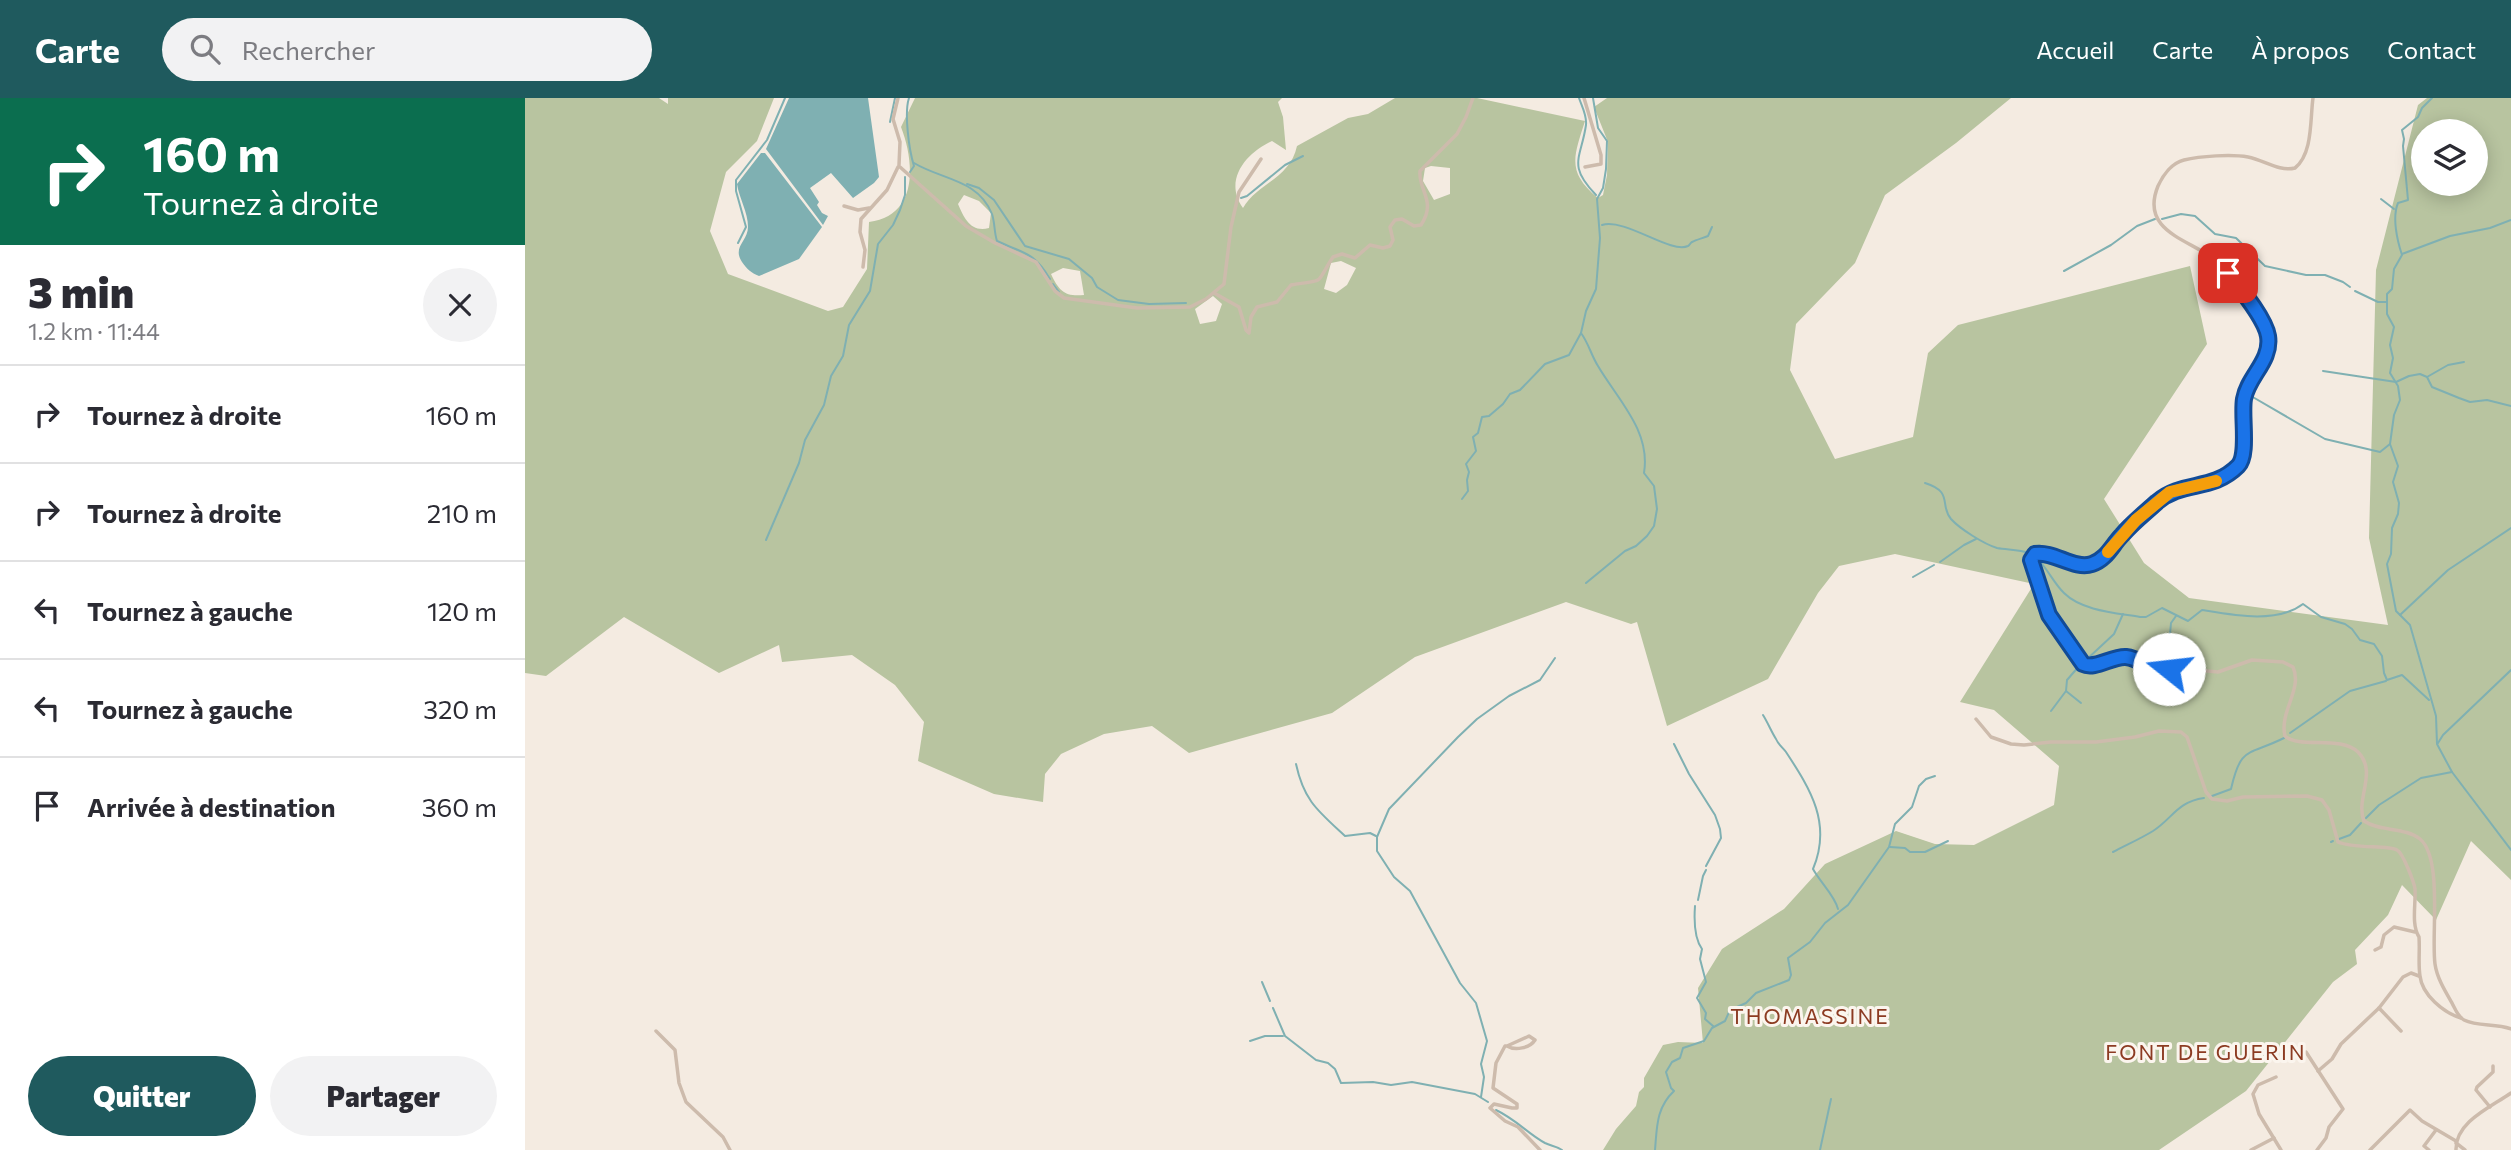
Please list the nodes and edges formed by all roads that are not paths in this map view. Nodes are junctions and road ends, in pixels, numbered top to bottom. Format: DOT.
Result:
graph roads {
  1 [pos="898,98"];
  2 [pos="1472,98"];
  3 [pos="1584,98"];
  4 [pos="2313,98"];
  5 [pos="1261,159"];
  6 [pos="899,166"];
  7 [pos="1585,167"];
  8 [pos="844,205"];
  9 [pos="873,206"];
  10 [pos="863,267"];
  11 [pos="1214,293"];
  12 [pos="1976,719"];
  13 [pos="2415,932"];
  14 [pos="2375,950"];
  15 [pos="2420,978"];
  16 [pos="2379,1008"];
  17 [pos="2461,1018"];
  18 [pos="2511,1029"];
  19 [pos="656,1031"];
  20 [pos="2400,1031"];
  21 [pos="1507,1045"];
  22 [pos="2305,1052"];
  23 [pos="2493,1066"];
  24 [pos="2318,1071"];
  25 [pos="2276,1077"];
  26 [pos="2511,1093"];
  27 [pos="2491,1107"];
  28 [pos="2436,1130"];
  29 [pos="2274,1138"];
  30 [pos="2456,1142"];
  31 [pos="2423,1148"];
  32 [pos="730,1150"];
  33 [pos="1541,1150"];
  34 [pos="2251,1150"];
  35 [pos="2281,1150"];
  36 [pos="2317,1150"];
  37 [pos="2370,1150"];
  38 [pos="2429,1150"];
  39 [pos="2456,1150"];
  40 [pos="2465,1150"];
  1 -- 6 [label="street"];
  2 -- 11 [label="street"];
  3 -- 7 [label="street"];
  4 -- 17 [label="street"];
  5 -- 11 [label="street"];
  6 -- 9 [label="street"];
  6 -- 11 [label="street"];
  8 -- 9 [label="street"];
  9 -- 10 [label="street"];
  12 -- 13 [label="street"];
  13 -- 14 [label="street"];
  13 -- 15 [label="street"];
  15 -- 16 [label="street"];
  15 -- 17 [label="street"];
  16 -- 20 [label="street"];
  16 -- 24 [label="street"];
  17 -- 18 [label="street"];
  19 -- 32 [label="street"];
  21 -- 21 [label="street"];
  21 -- 33 [label="street"];
  22 -- 24 [label="street"];
  23 -- 27 [label="street"];
  24 -- 36 [label="street"];
  25 -- 29 [label="street"];
  26 -- 27 [label="street"];
  27 -- 30 [label="street"];
  28 -- 30 [label="street"];
  28 -- 31 [label="street"];
  28 -- 37 [label="street"];
  29 -- 34 [label="street"];
  29 -- 35 [label="street"];
  30 -- 39 [label="street"];
  30 -- 40 [label="street"];
  31 -- 38 [label="street"];
}
